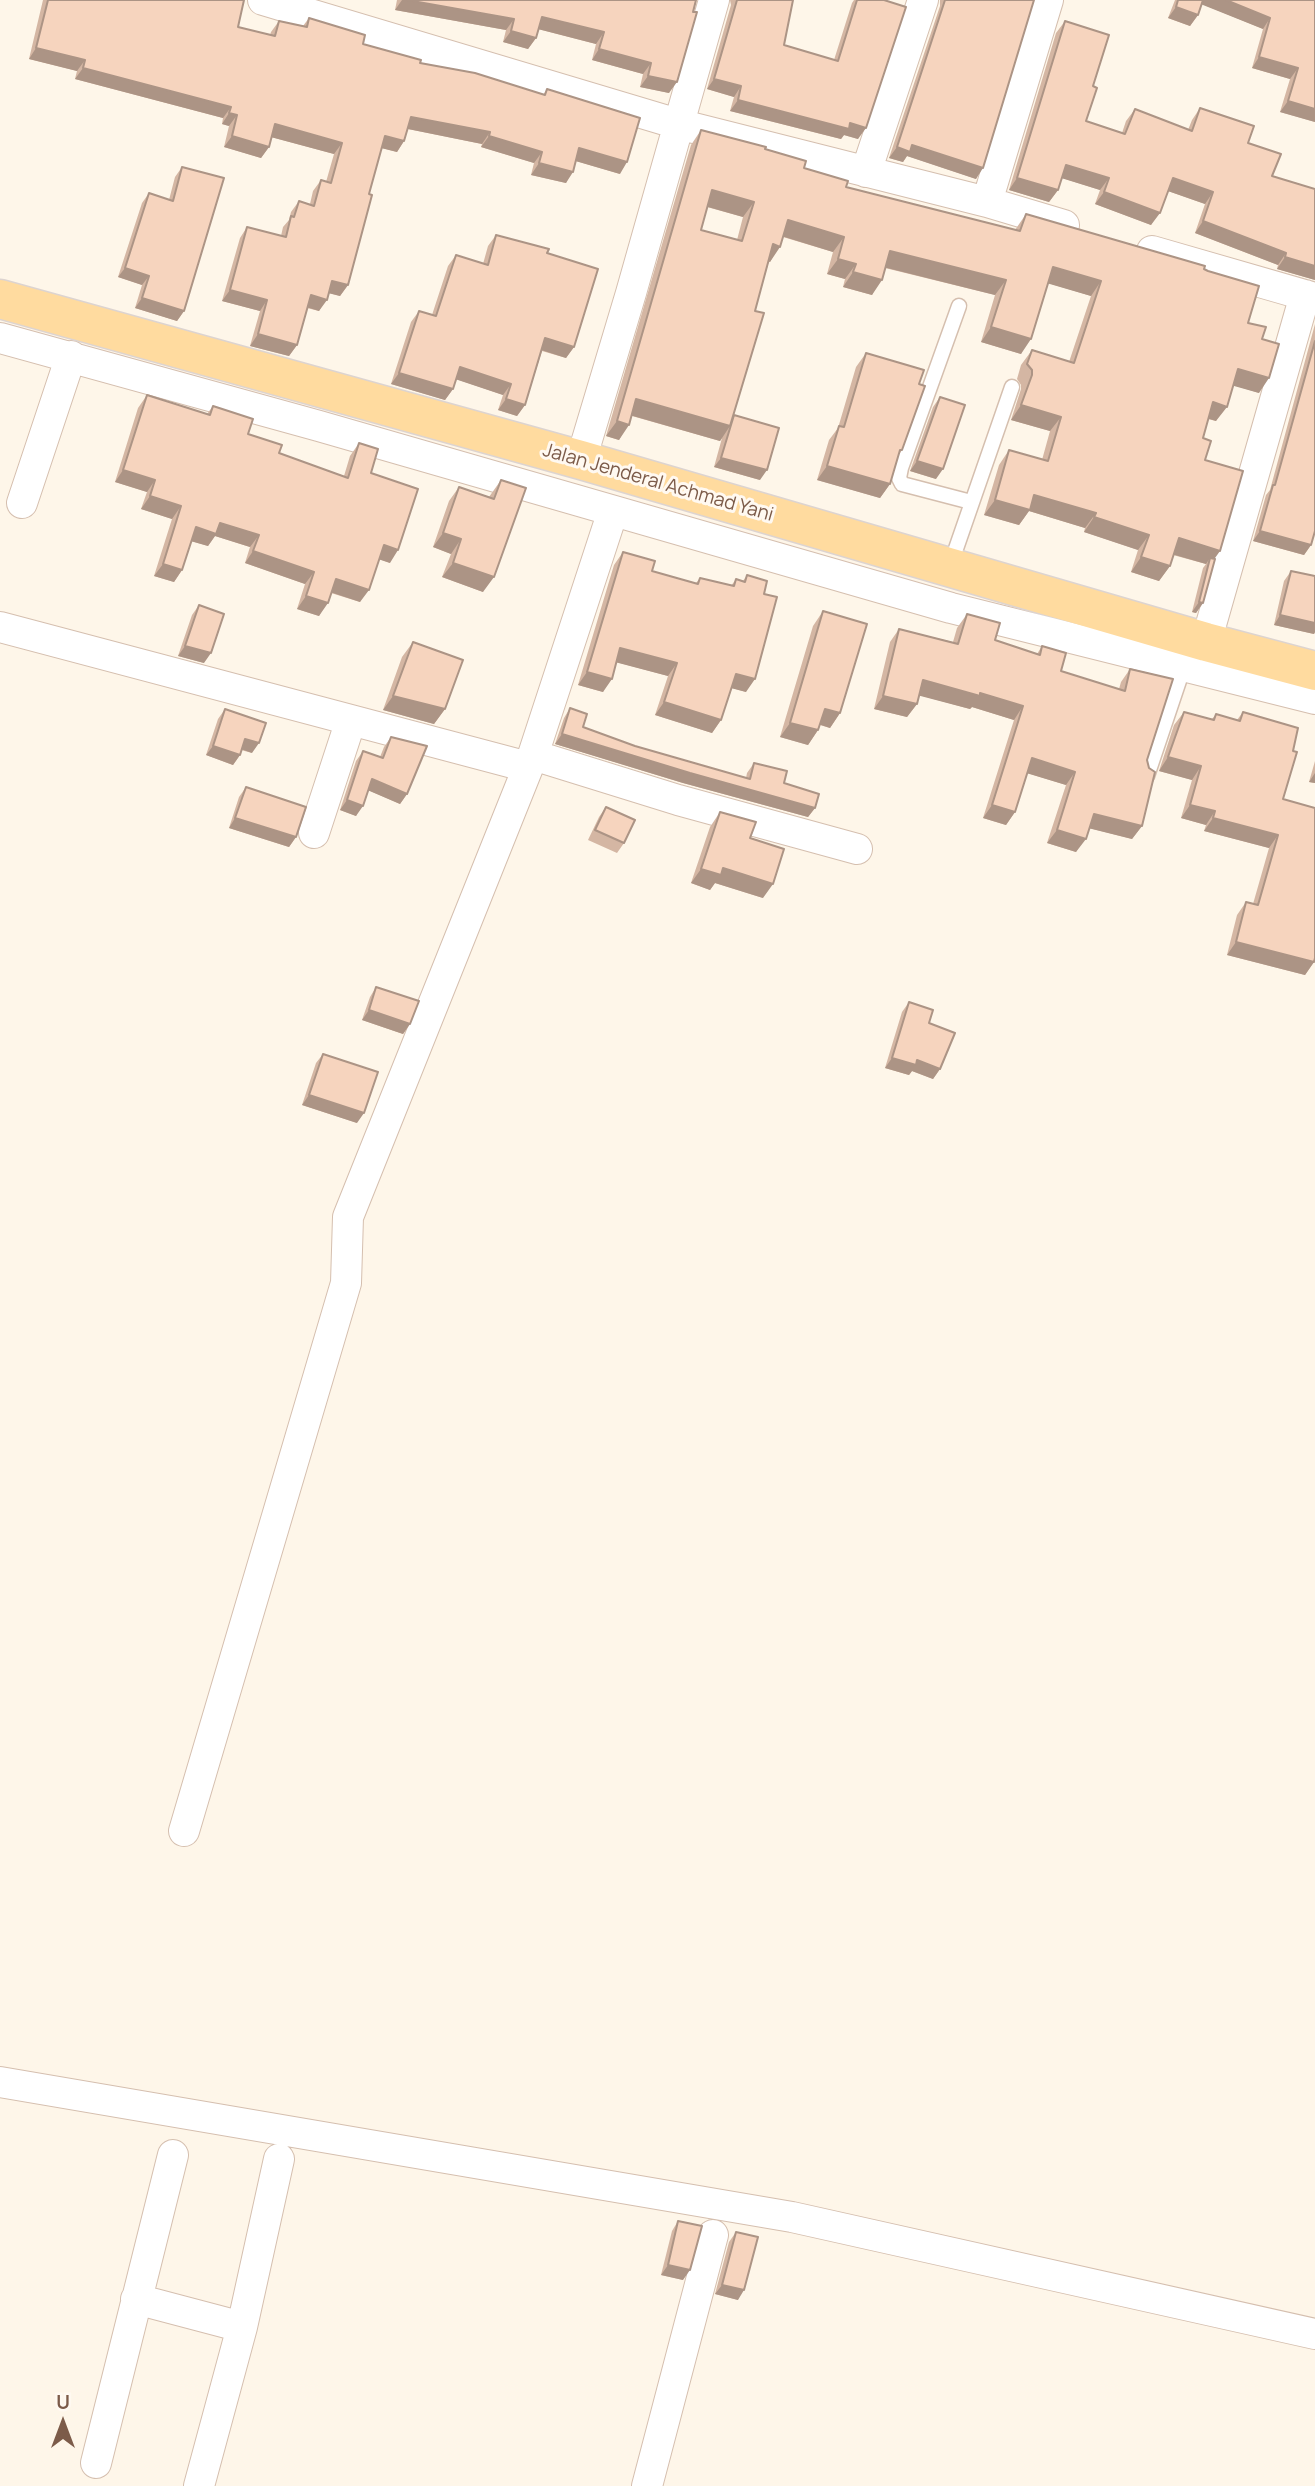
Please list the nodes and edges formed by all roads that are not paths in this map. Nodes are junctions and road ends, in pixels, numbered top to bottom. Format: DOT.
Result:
graph roads {
  1 [pos="263,0"];
  2 [pos="714,0"];
  3 [pos="923,0"];
  4 [pos="1048,0"];
  5 [pos="678,124"];
  6 [pos="866,172"];
  7 [pos="987,202"];
  8 [pos="1093,233"];
  9 [pos="1132,245"];
  10 [pos="1310,297"];
  11 [pos="0,299"];
  12 [pos="959,306"];
  13 [pos="0,338"];
  14 [pos="71,356"];
  15 [pos="1013,387"];
  16 [pos="581,460"];
  17 [pos="971,502"];
  18 [pos="22,503"];
  19 [pos="613,511"];
  20 [pos="949,568"];
  21 [pos="0,627"];
  22 [pos="1195,654"];
  23 [pos="1315,671"];
  24 [pos="1315,699"];
  25 [pos="351,720"];
  26 [pos="531,761"];
  27 [pos="1147,775"];
  28 [pos="314,833"];
  29 [pos="857,849"];
  30 [pos="184,1831"];
  31 [pos="0,2081"];
  32 [pos="173,2155"];
  33 [pos="279,2159"];
  34 [pos="713,2235"];
  35 [pos="135,2300"];
  36 [pos="242,2327"];
  37 [pos="1315,2334"];
  38 [pos="96,2463"];
  39 [pos="200,2486"];
  40 [pos="647,2486"];
  1 -- 5 [label="street"];
  2 -- 5 [label="street"];
  3 -- 6 [label="street"];
  4 -- 7 [label="street"];
  5 -- 6 [label="street"];
  5 -- 16 [label="street"];
  6 -- 7 [label="street"];
  7 -- 8 [label="street"];
  9 -- 10 [label="street"];
  10 -- 22 [label="street"];
  11 -- 16 [label="main road, Jalan Jenderal Achmad Yani"];
  12 -- 17 [label="lane"];
  13 -- 14 [label="street"];
  14 -- 18 [label="street"];
  14 -- 19 [label="street"];
  15 -- 17 [label="lane"];
  16 -- 20 [label="main road, Jalan Jenderal Achmad Yani"];
  17 -- 20 [label="lane"];
  19 -- 22 [label="street"];
  19 -- 26 [label="street"];
  20 -- 22 [label="main road, Jalan Jenderal Achmad Yani"];
  21 -- 25 [label="street"];
  22 -- 23 [label="main road, Jalan Jenderal Achmad Yani"];
  22 -- 24 [label="street"];
  22 -- 27 [label="lane"];
  25 -- 26 [label="street"];
  25 -- 28 [label="street"];
  26 -- 29 [label="street"];
  26 -- 30 [label="street"];
  31 -- 37 [label="street"];
  32 -- 35 [label="street"];
  33 -- 36 [label="street"];
  34 -- 40 [label="street"];
  35 -- 36 [label="street"];
  35 -- 38 [label="street"];
  36 -- 39 [label="street"];
}
